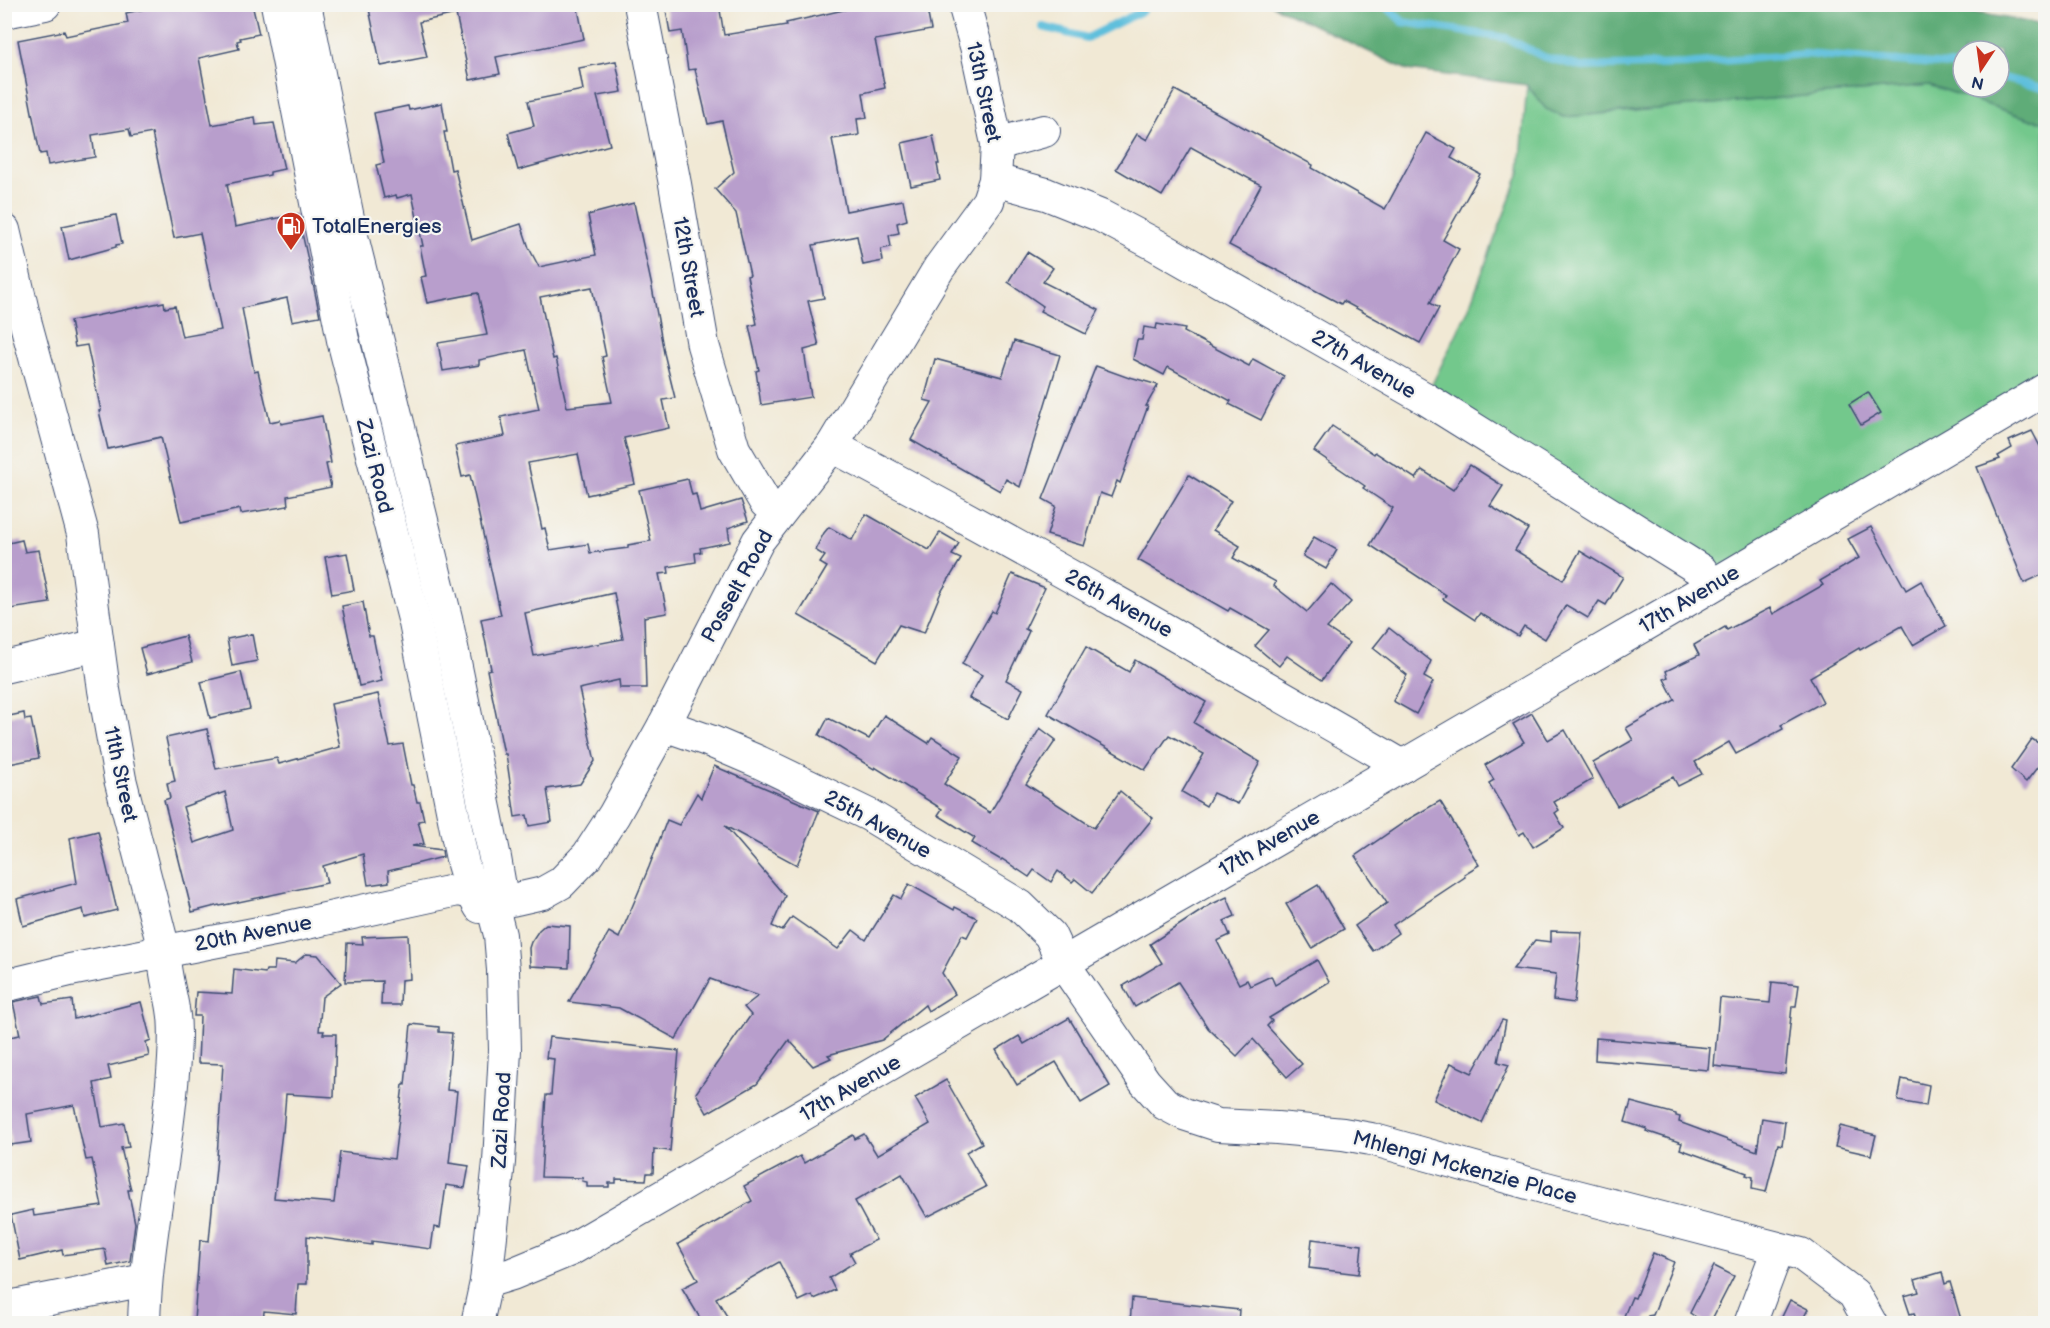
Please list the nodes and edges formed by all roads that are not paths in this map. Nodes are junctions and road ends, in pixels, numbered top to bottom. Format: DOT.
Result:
graph roads {
  1 [pos="45,4"];
  2 [pos="277,4"];
  3 [pos="305,4"];
  4 [pos="640,4"];
  5 [pos="964,4"];
  6 [pos="4,12"];
  7 [pos="1044,131"];
  8 [pos="997,144"];
  9 [pos="995,180"];
  10 [pos="4,230"];
  11 [pos="15,327"];
  12 [pos="2046,389"];
  13 [pos="832,446"];
  14 [pos="778,514"];
  15 [pos="1710,586"];
  16 [pos="98,645"];
  17 [pos="4,667"];
  18 [pos="664,725"];
  19 [pos="1403,766"];
  20 [pos="471,891"];
  21 [pos="498,907"];
  22 [pos="164,950"];
  23 [pos="1063,963"];
  24 [pos="4,986"];
  25 [pos="1778,1249"];
  26 [pos="145,1280"];
  27 [pos="486,1282"];
  28 [pos="4,1308"];
  29 [pos="144,1323"];
  30 [pos="477,1323"];
  31 [pos="1750,1323"];
  32 [pos="1871,1323"];
  1 -- 6 [label="street"];
  2 -- 20 [label="street, Zazi Road"];
  3 -- 21 [label="street, Zazi Road"];
  4 -- 14 [label="street, 12th Street"];
  5 -- 8 [label="street, 13th Street"];
  7 -- 8 [label="street"];
  8 -- 9 [label="street, 13th Street"];
  9 -- 13 [label="street, Posselt Road"];
  9 -- 15 [label="street, 27th Avenue"];
  10 -- 11 [label="street, 11th Street"];
  11 -- 16 [label="street, 11th Street"];
  12 -- 15 [label="street, 17th Avenue"];
  13 -- 14 [label="street, Posselt Road"];
  13 -- 19 [label="street, 26th Avenue"];
  14 -- 18 [label="street, Posselt Road"];
  15 -- 19 [label="street, 17th Avenue"];
  16 -- 17 [label="street"];
  16 -- 22 [label="street, 11th Street"];
  18 -- 21 [label="street, Posselt Road"];
  18 -- 23 [label="street, 25th Avenue"];
  19 -- 23 [label="street, 17th Avenue"];
  20 -- 21 [label="street, 20th Avenue"];
  20 -- 22 [label="street, 20th Avenue"];
  21 -- 27 [label="street, Zazi Road"];
  22 -- 24 [label="street, 20th Avenue"];
  22 -- 26 [label="street, 11th Street"];
  23 -- 25 [label="street, Mhlengi Mckenzie Place"];
  23 -- 27 [label="street, 17th Avenue"];
  25 -- 31 [label="street"];
  25 -- 32 [label="street, Mhlengi Mckenzie Place"];
  26 -- 28 [label="street"];
  26 -- 29 [label="street, 11th Street"];
  27 -- 30 [label="street, Zazi Road"];
}
